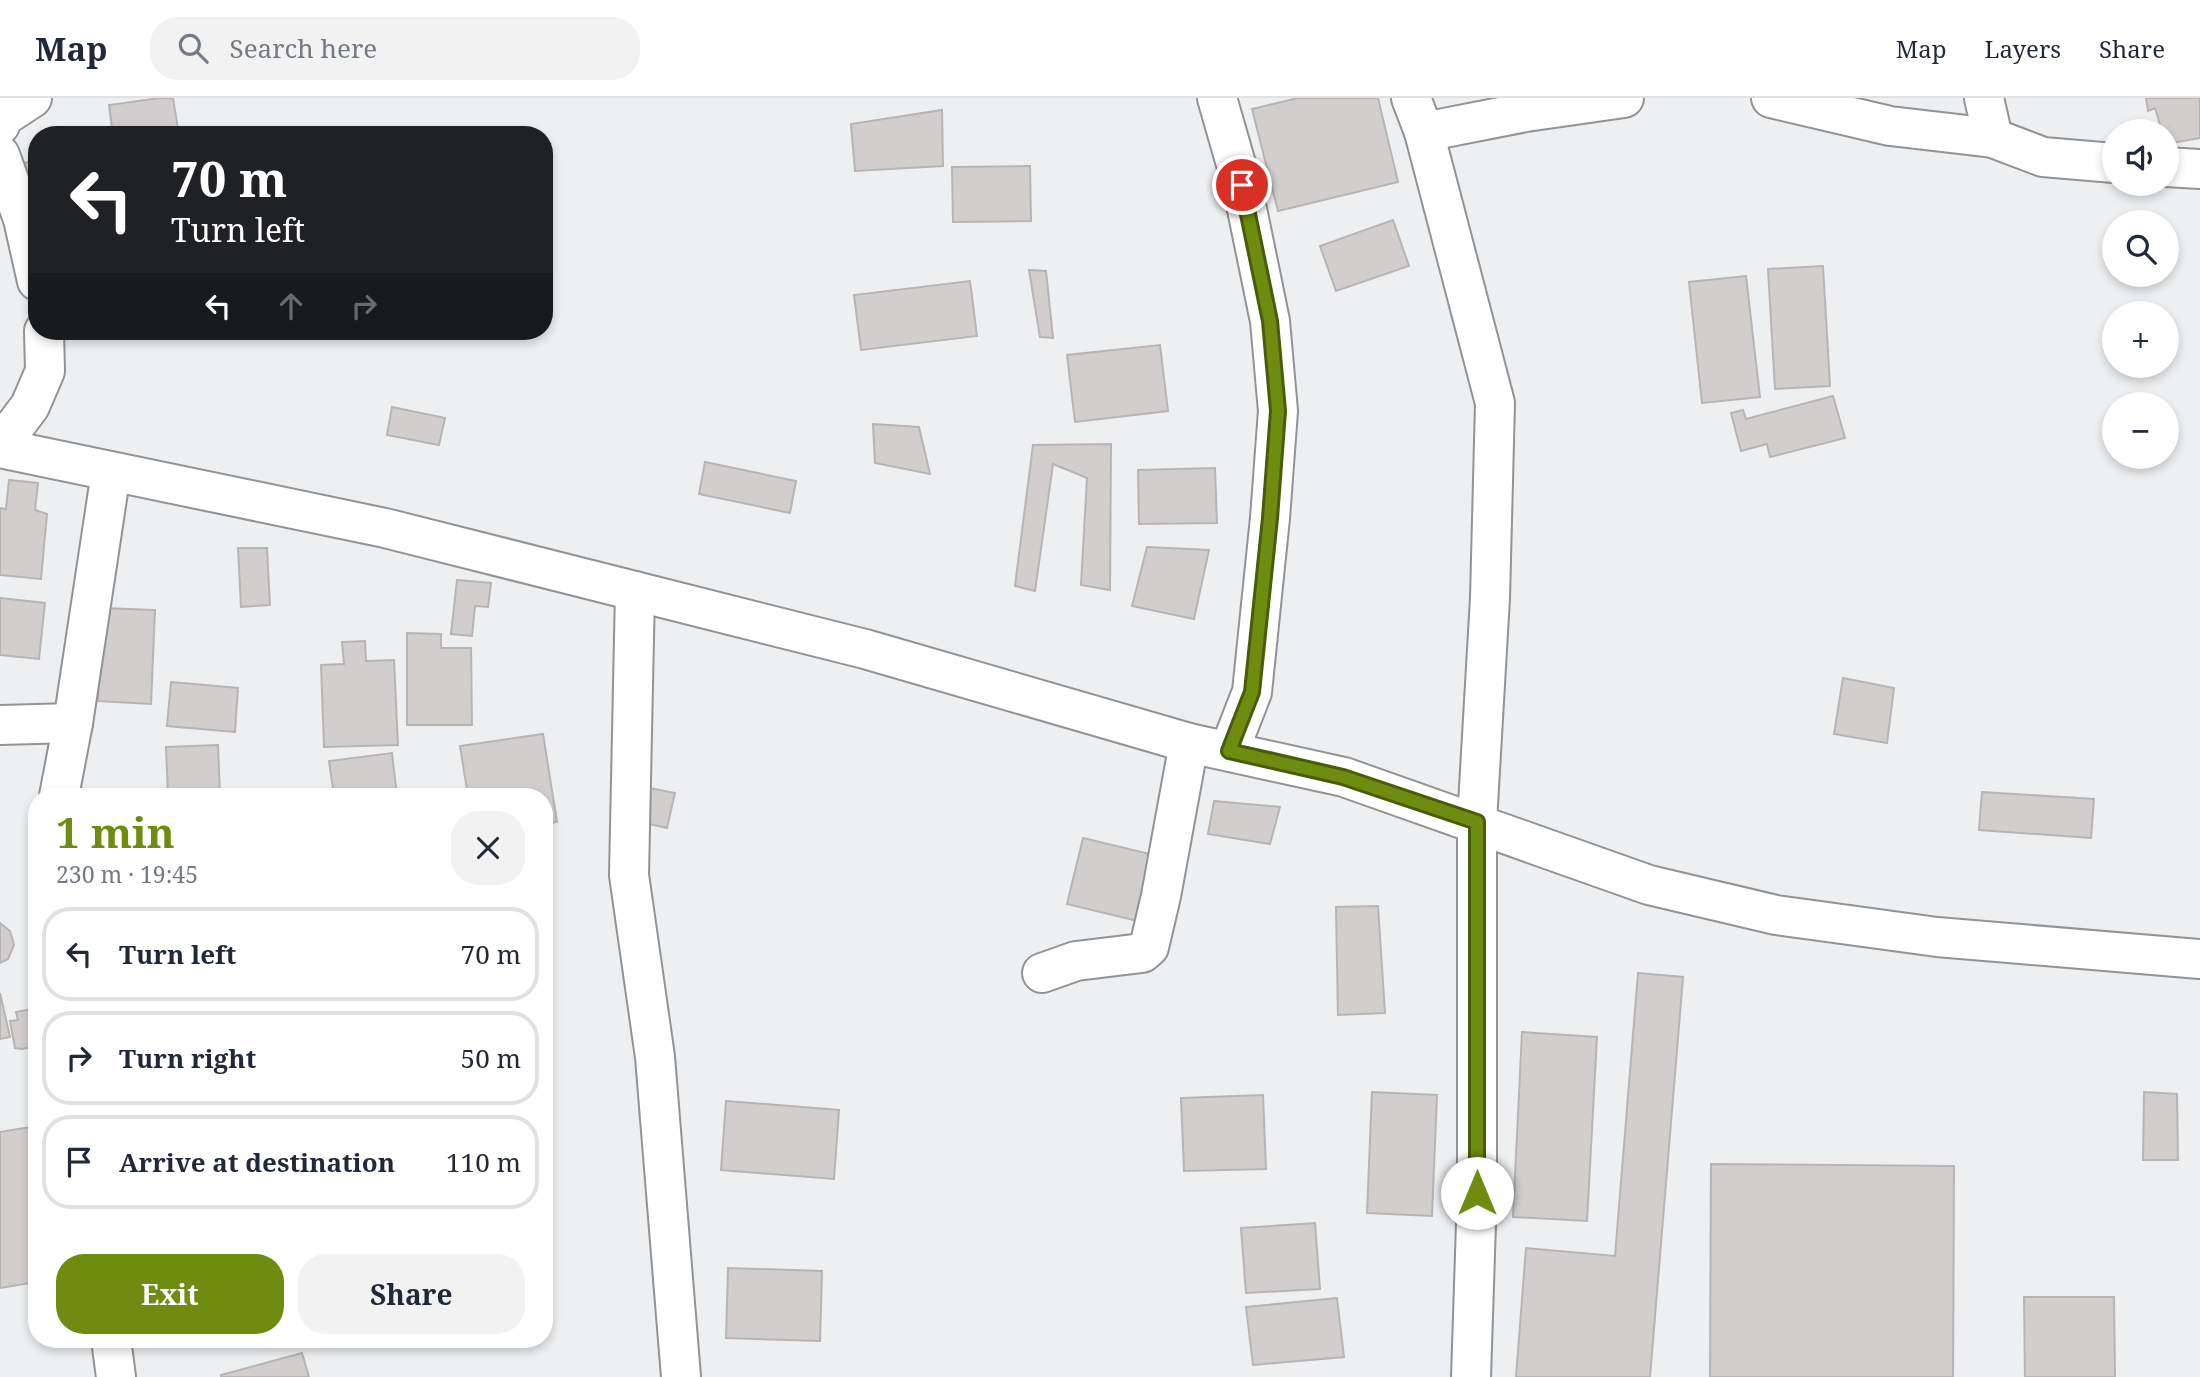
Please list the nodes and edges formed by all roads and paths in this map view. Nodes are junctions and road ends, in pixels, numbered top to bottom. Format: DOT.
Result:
graph roads {
  1 [pos="32,98"];
  2 [pos="1217,98"];
  3 [pos="1624,98"];
  4 [pos="1771,98"];
  5 [pos="1984,98"];
  6 [pos="1418,115"];
  7 [pos="0,125"];
  8 [pos="1993,138"];
  9 [pos="0,155"];
  10 [pos="2102,162"];
  11 [pos="2179,168"];
  12 [pos="2200,169"];
  13 [pos="28,241"];
  14 [pos="44,340"];
  15 [pos="0,447"];
  16 [pos="111,472"];
  17 [pos="635,591"];
  18 [pos="73,723"];
  19 [pos="0,725"];
  20 [pos="1189,743"];
  21 [pos="1229,751"];
  22 [pos="61,788"];
  23 [pos="1477,822"];
  24 [pos="2200,959"];
  25 [pos="1042,973"];
  26 [pos="112,1348"];
  27 [pos="116,1377"];
  28 [pos="681,1377"];
  29 [pos="1471,1377"];
  1 -- 7 [label="street"];
  2 -- 21 [label="street"];
  3 -- 6 [label="street"];
  4 -- 8 [label="street"];
  5 -- 8 [label="street"];
  6 -- 23 [label="street"];
  8 -- 10 [label="street"];
  9 -- 13 [label="street"];
  11 -- 12 [label="street"];
  14 -- 15 [label="street"];
  15 -- 16 [label="street"];
  16 -- 17 [label="street"];
  16 -- 18 [label="street"];
  17 -- 20 [label="street"];
  17 -- 28 [label="street"];
  18 -- 19 [label="street"];
  18 -- 22 [label="street"];
  20 -- 21 [label="street"];
  20 -- 25 [label="street"];
  21 -- 23 [label="street"];
  23 -- 24 [label="street"];
  23 -- 29 [label="street"];
  26 -- 27 [label="street"];
}
